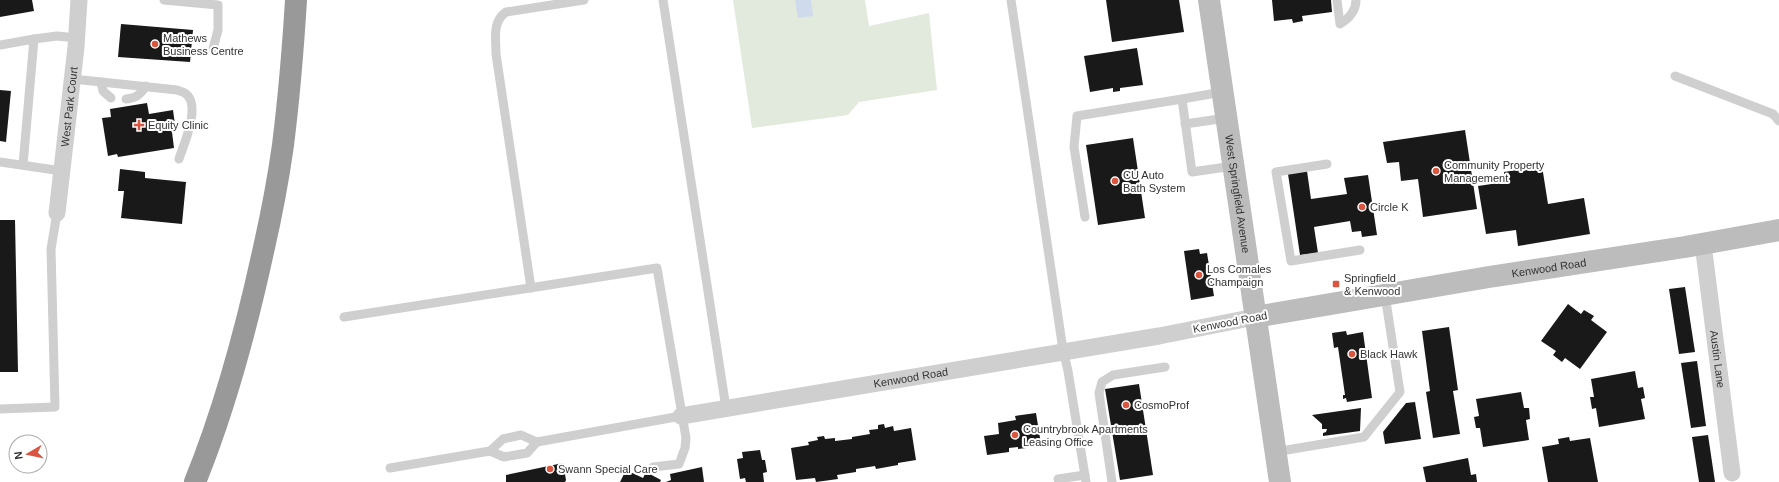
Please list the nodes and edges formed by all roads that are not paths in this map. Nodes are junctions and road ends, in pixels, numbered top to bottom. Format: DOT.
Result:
graph roads {
  1 [pos="78,0"];
  2 [pos="164,0"];
  3 [pos="296,0"];
  4 [pos="584,0"];
  5 [pos="663,0"];
  6 [pos="1011,0"];
  7 [pos="1209,0"];
  8 [pos="1337,0"];
  9 [pos="1356,0"];
  10 [pos="77,38"];
  11 [pos="34,39"];
  12 [pos="0,45"];
  13 [pos="213,49"];
  14 [pos="1675,76"];
  15 [pos="73,79"];
  16 [pos="101,82"];
  17 [pos="146,86"];
  18 [pos="1222,92"];
  19 [pos="111,98"];
  20 [pos="126,99"];
  21 [pos="1182,99"];
  22 [pos="1226,118"];
  23 [pos="1779,121"];
  24 [pos="1185,124"];
  25 [pos="179,159"];
  26 [pos="0,162"];
  27 [pos="1327,164"];
  28 [pos="23,165"];
  29 [pos="1233,166"];
  30 [pos="62,171"];
  31 [pos="57,214"];
  32 [pos="1085,218"];
  33 [pos="1779,230"];
  34 [pos="1702,244"];
  35 [pos="1360,250"];
  36 [pos="531,288"];
  37 [pos="1384,295"];
  38 [pos="344,317"];
  39 [pos="1255,317"];
  40 [pos="1063,350"];
  41 [pos="1165,367"];
  42 [pos="726,408"];
  43 [pos="0,409"];
  44 [pos="681,416"];
  45 [pos="537,442"];
  46 [pos="490,451"];
  47 [pos="1276,452"];
  48 [pos="653,467"];
  49 [pos="390,468"];
  50 [pos="1732,473"];
  51 [pos="1058,479"];
  52 [pos="1086,479"];
  53 [pos="195,482"];
  54 [pos="1112,482"];
  55 [pos="1280,482"];
  1 -- 10 [label="street, West Park Court"];
  2 -- 13 [label="lane"];
  3 -- 53 [label="highway"];
  4 -- 36 [label="lane"];
  5 -- 42 [label="lane"];
  6 -- 40 [label="lane"];
  7 -- 18 [label="street, West Springfield Avenue"];
  8 -- 9 [label="lane"];
  10 -- 11 [label="lane"];
  10 -- 15 [label="street, West Park Court"];
  11 -- 12 [label="lane"];
  11 -- 28 [label="lane"];
  14 -- 23 [label="lane"];
  15 -- 16 [label="lane"];
  15 -- 30 [label="street, West Park Court"];
  16 -- 17 [label="lane"];
  16 -- 19 [label="lane"];
  17 -- 20 [label="lane"];
  17 -- 25 [label="lane"];
  18 -- 21 [label="lane"];
  18 -- 22 [label="street, West Springfield Avenue"];
  21 -- 24 [label="lane"];
  21 -- 32 [label="lane"];
  22 -- 24 [label="lane"];
  22 -- 29 [label="street, West Springfield Avenue"];
  24 -- 29 [label="lane"];
  26 -- 28 [label="lane"];
  27 -- 35 [label="lane"];
  28 -- 30 [label="lane"];
  29 -- 39 [label="street, West Springfield Avenue"];
  30 -- 31 [label="street, West Park Court"];
  31 -- 43 [label="lane"];
  33 -- 34 [label="street, Kenwood Road"];
  34 -- 37 [label="street, Kenwood Road"];
  34 -- 50 [label="street, Austin Lane"];
  36 -- 38 [label="lane"];
  36 -- 44 [label="lane"];
  37 -- 39 [label="street, Kenwood Road"];
  37 -- 47 [label="lane"];
  39 -- 40 [label="street, Kenwood Road"];
  39 -- 47 [label="street, West Springfield Avenue"];
  40 -- 42 [label="street, Kenwood Road"];
  40 -- 52 [label="lane"];
  41 -- 54 [label="lane"];
  42 -- 44 [label="street, Kenwood Road"];
  44 -- 45 [label="lane"];
  44 -- 48 [label="lane"];
  45 -- 46 [label="lane"];
  45 -- 46 [label="lane"];
  46 -- 49 [label="lane"];
  47 -- 55 [label="street, West Springfield Avenue"];
  51 -- 52 [label="lane"];
}
